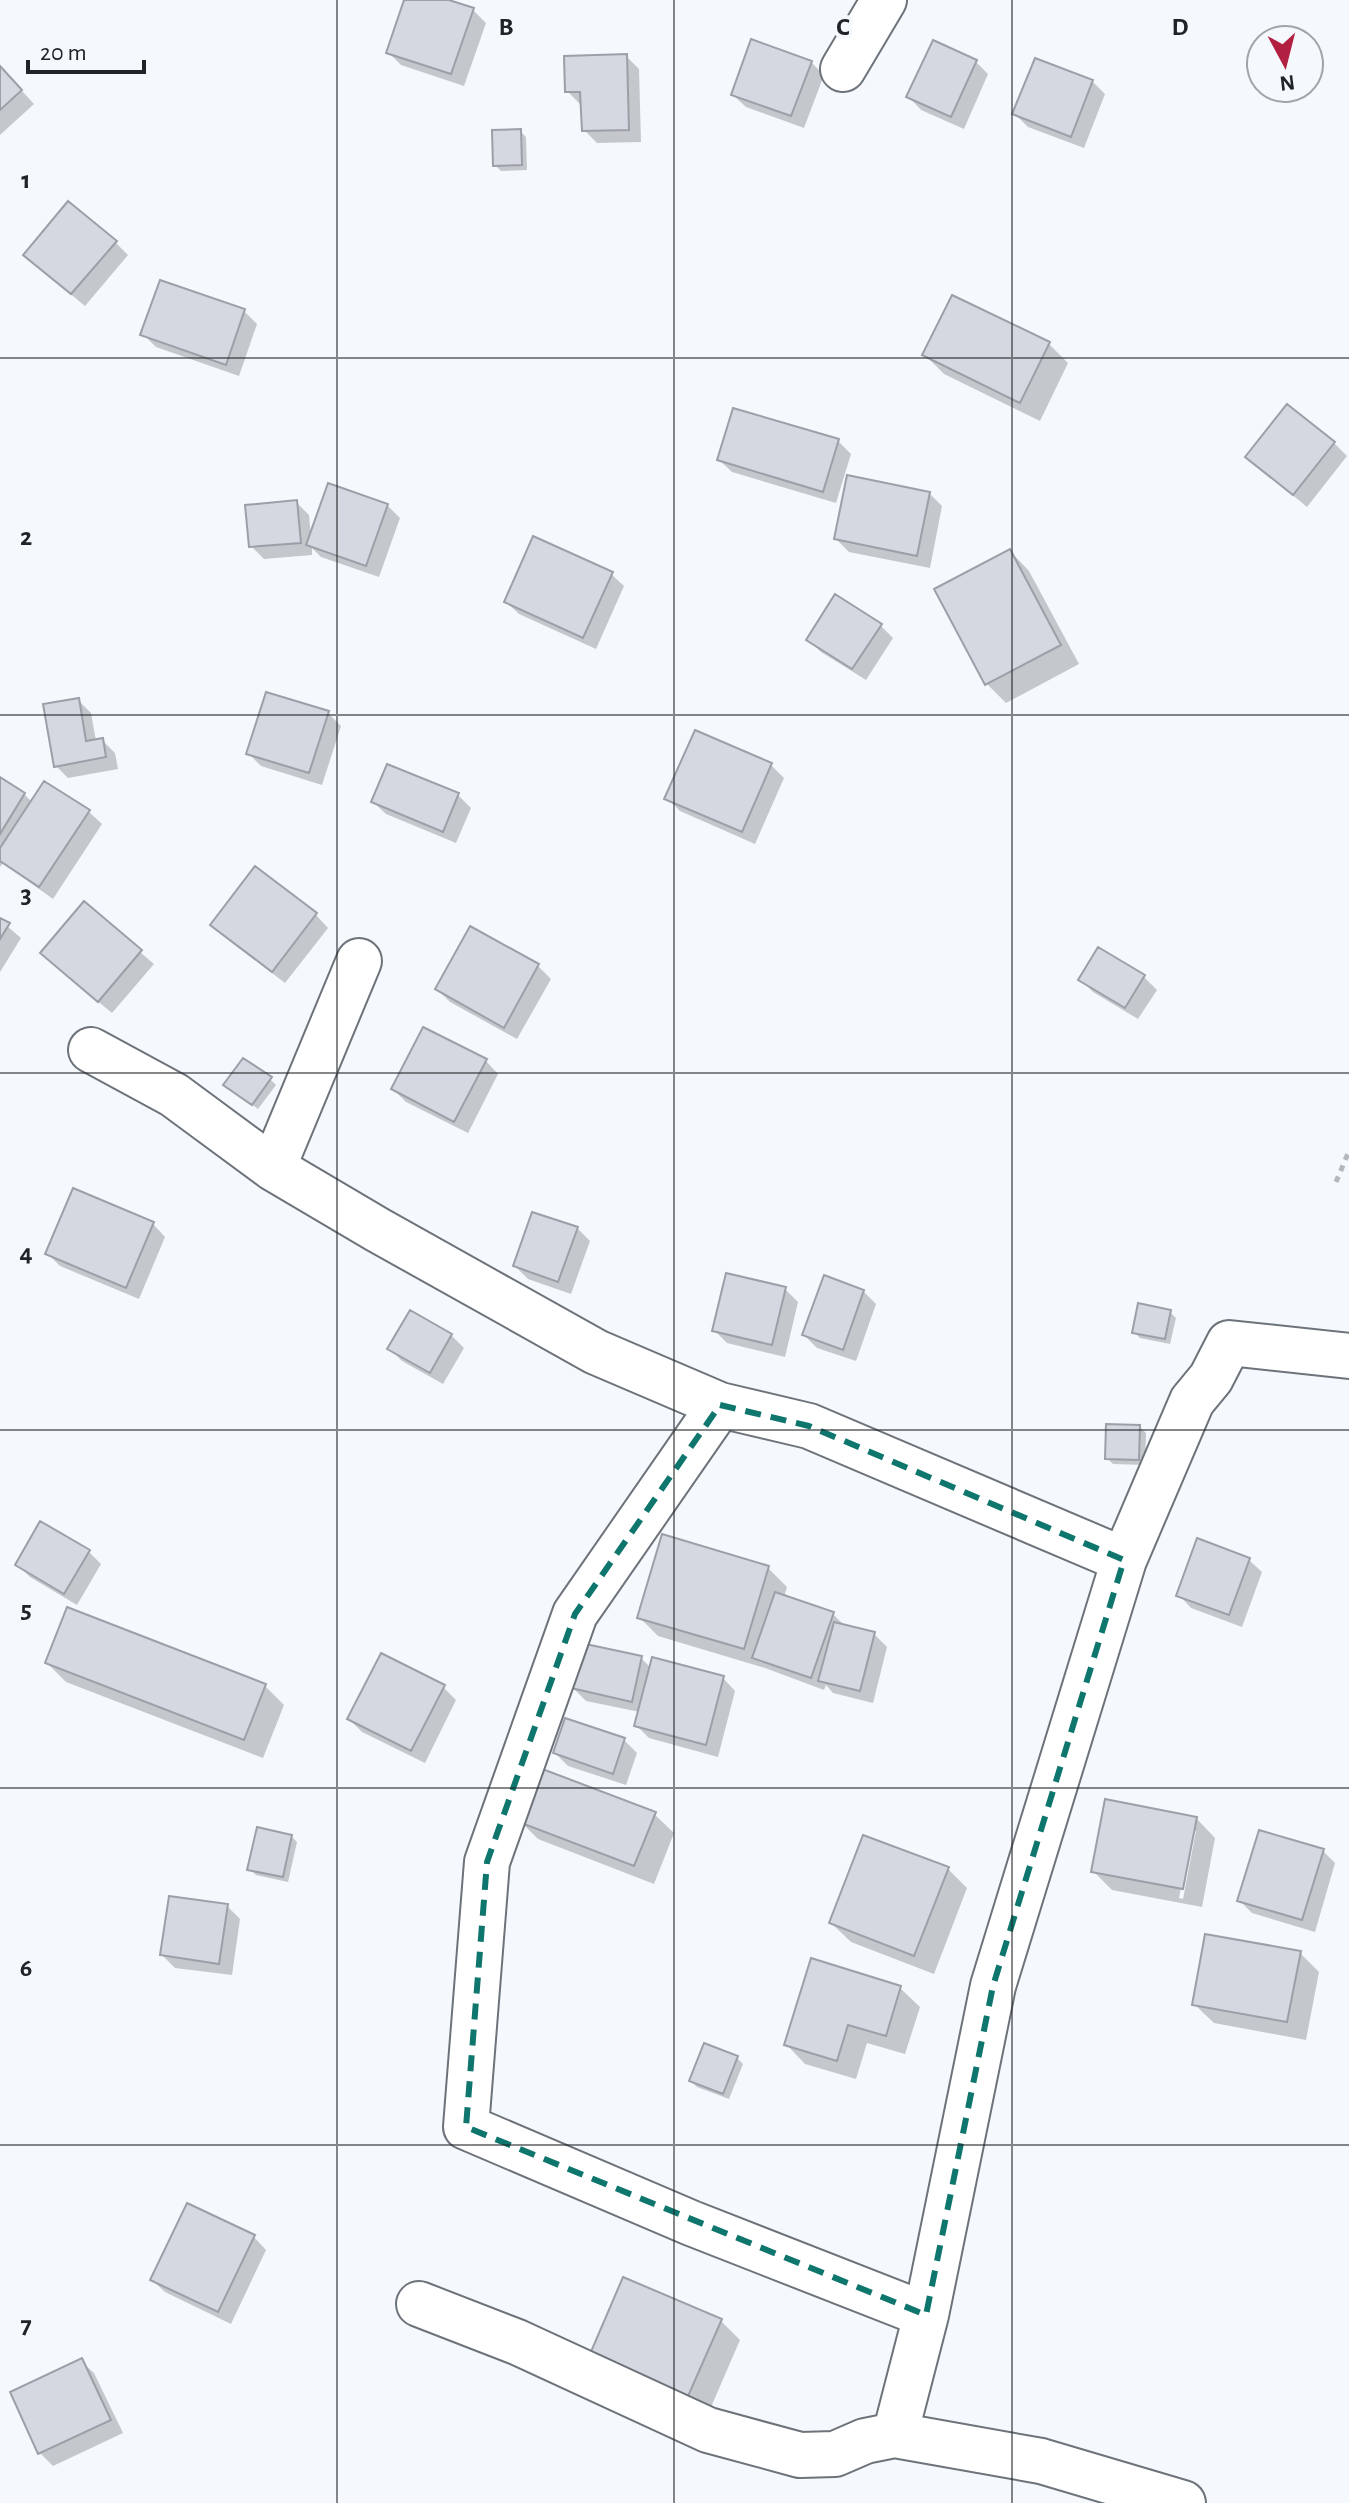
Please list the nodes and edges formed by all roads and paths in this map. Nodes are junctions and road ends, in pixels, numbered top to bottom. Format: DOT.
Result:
graph roads {
  1 [pos="884,0"];
  2 [pos="843,69"];
  3 [pos="359,961"];
  4 [pos="91,1050"];
  5 [pos="1349,1151"];
  6 [pos="273,1168"];
  7 [pos="1336,1182"];
  8 [pos="1349,1356"];
  9 [pos="720,1405"];
  10 [pos="1124,1560"];
  11 [pos="419,2304"];
  12 [pos="926,2315"];
  13 [pos="895,2435"];
  14 [pos="1183,2503"];
  1 -- 2 [label="street"];
  3 -- 6 [label="street"];
  4 -- 6 [label="street"];
  5 -- 7 [label="path"];
  6 -- 9 [label="street"];
  8 -- 10 [label="street"];
  9 -- 10 [label="street"];
  9 -- 12 [label="street"];
  10 -- 12 [label="street"];
  11 -- 13 [label="street"];
  12 -- 13 [label="street"];
  13 -- 14 [label="street"];
}
